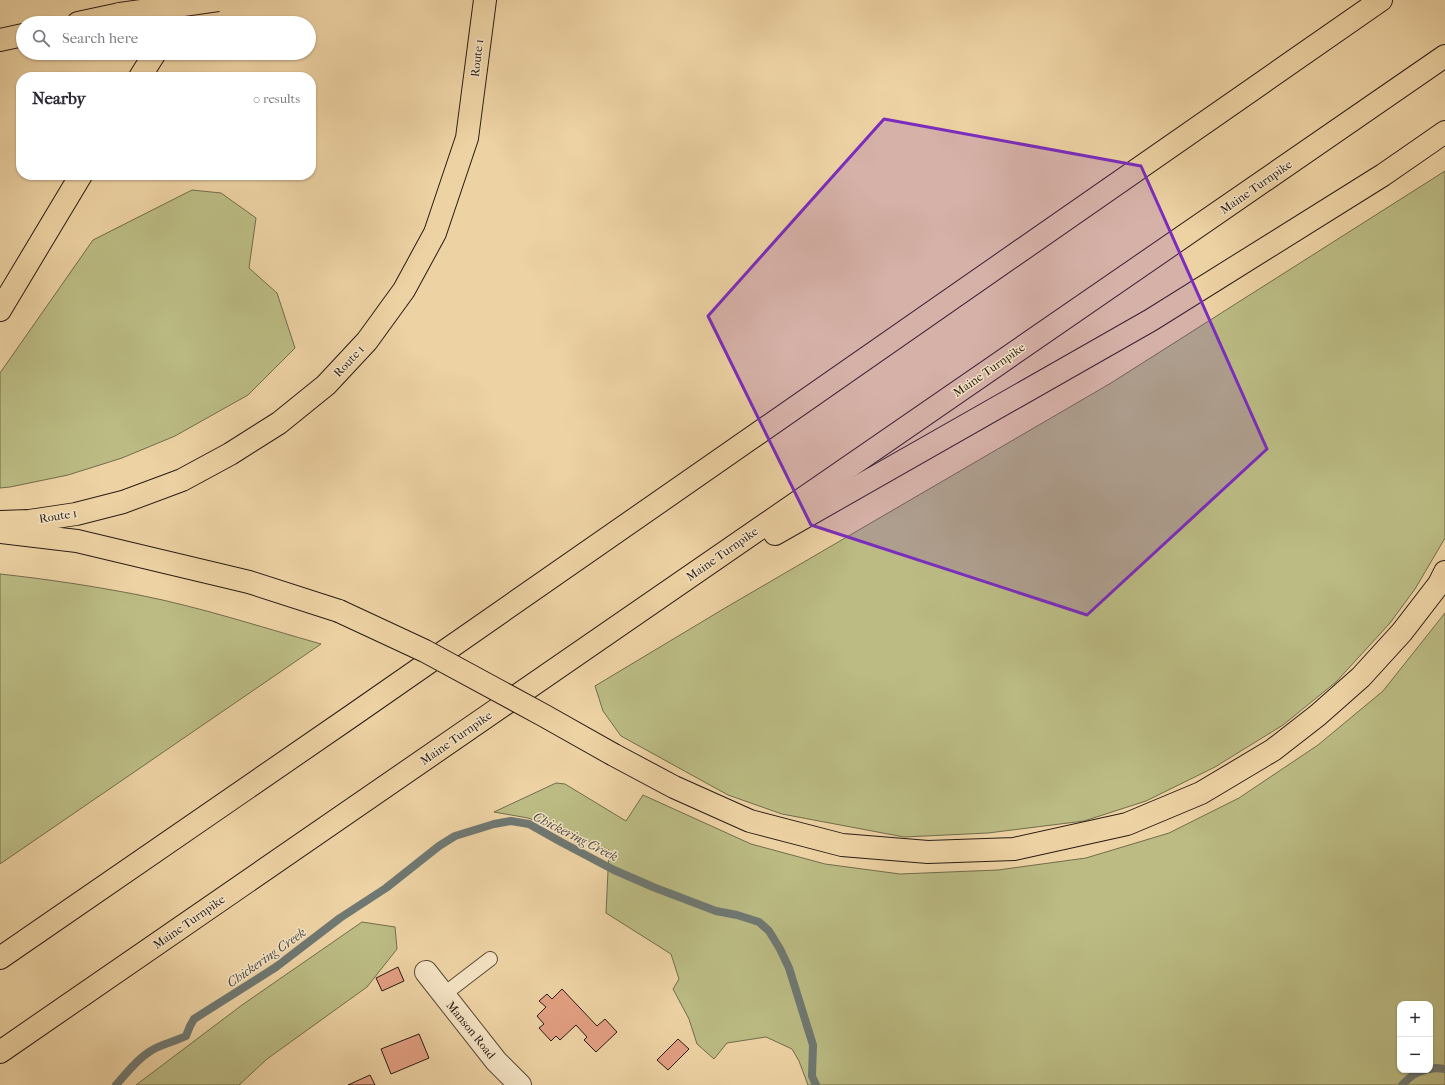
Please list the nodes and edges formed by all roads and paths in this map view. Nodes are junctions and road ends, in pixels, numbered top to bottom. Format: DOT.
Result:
graph roads {
  1 [pos="187,0"];
  2 [pos="218,0"];
  3 [pos="485,0"];
  4 [pos="1382,0"];
  5 [pos="111,16"];
  6 [pos="177,16"];
  7 [pos="16,37"];
  8 [pos="0,40"];
  9 [pos="1445,56"];
  10 [pos="151,60"];
  11 [pos="143,72"];
  12 [pos="1445,132"];
  13 [pos="78,180"];
  14 [pos="0,310"];
  15 [pos="0,522"];
  16 [pos="0,532"];
  17 [pos="1445,572"];
  18 [pos="648,606"];
  19 [pos="0,958"];
  20 [pos="490,959"];
  21 [pos="426,972"];
  22 [pos="443,995"];
  23 [pos="0,1052"];
  24 [pos="520,1085"];
  1 -- 6 [label="main road"];
  2 -- 5 [label="main road, bridge"];
  3 -- 15 [label="main road, Route 1"];
  4 -- 19 [label="main road"];
  7 -- 8 [label="main road"];
  9 -- 18 [label="main road, Maine Turnpike"];
  10 -- 11 [label="main road"];
  12 -- 18 [label="main road"];
  13 -- 14 [label="main road"];
  16 -- 17 [label="main road, bridge"];
  18 -- 23 [label="main road, Maine Turnpike"];
  20 -- 22 [label="lane"];
  21 -- 22 [label="street, Manson Road"];
  22 -- 24 [label="street, Manson Road"];
}
